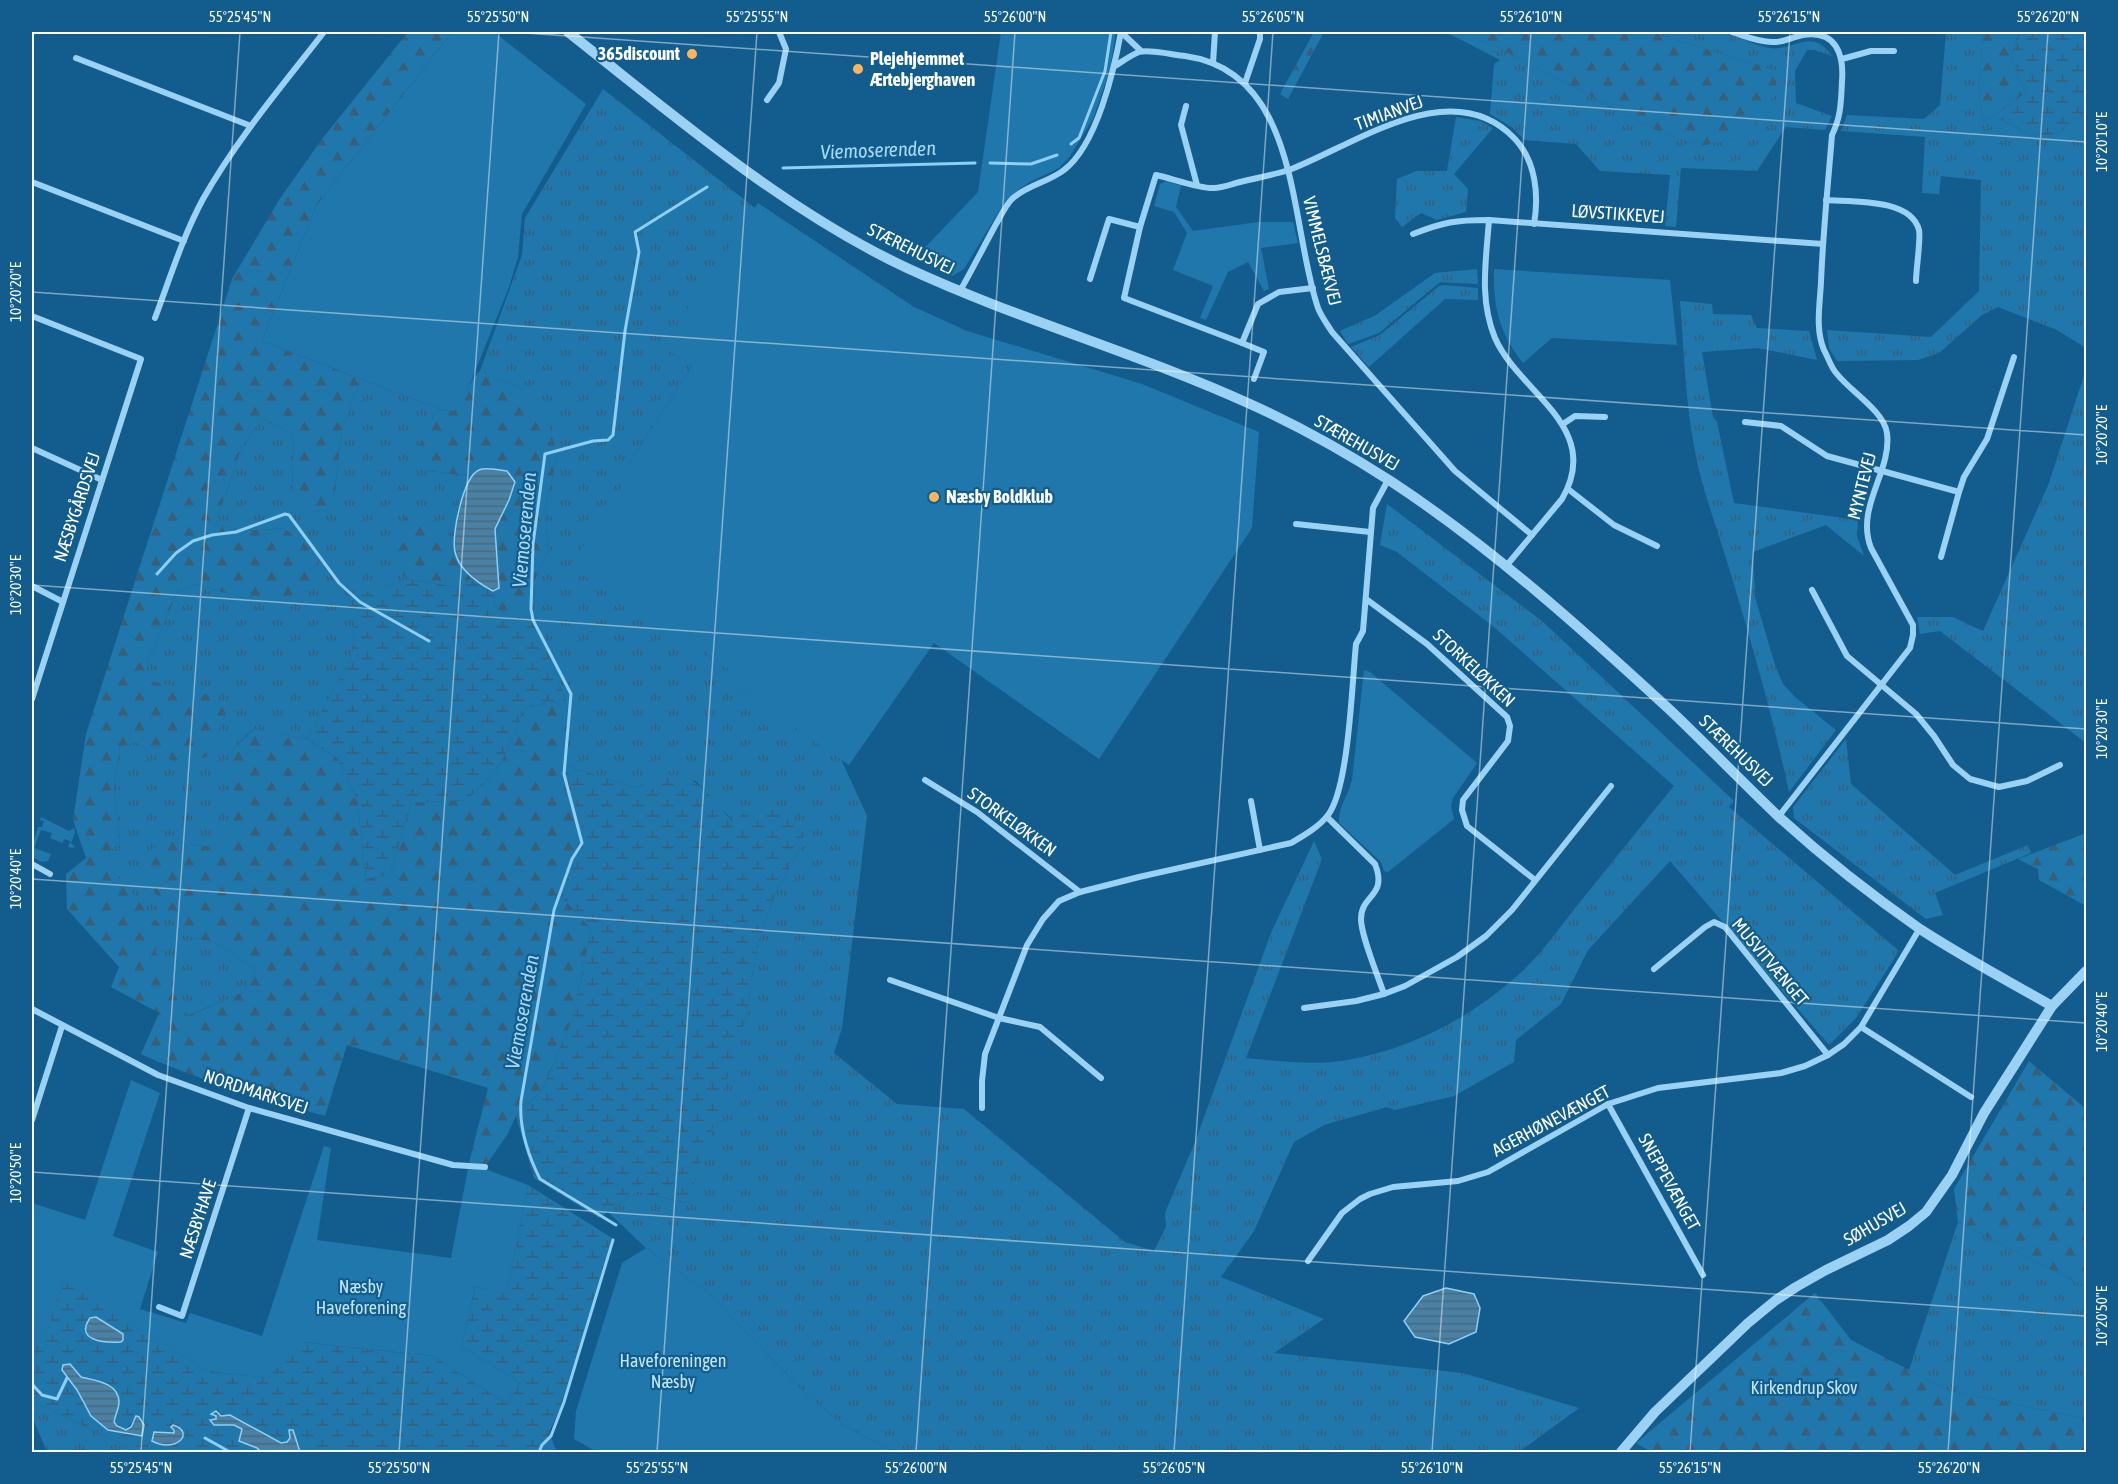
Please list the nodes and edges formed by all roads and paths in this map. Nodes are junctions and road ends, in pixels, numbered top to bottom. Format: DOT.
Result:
graph roads {
  1 [pos="324,32"];
  2 [pos="568,32"];
  3 [pos="779,32"];
  4 [pos="1121,32"];
  5 [pos="1215,32"];
  6 [pos="1260,32"];
  7 [pos="1732,32"];
  8 [pos="1141,51"];
  9 [pos="1894,51"];
  10 [pos="76,58"];
  11 [pos="1842,59"];
  12 [pos="1213,63"];
  13 [pos="1115,66"];
  14 [pos="1245,83"];
  15 [pos="767,100"];
  16 [pos="1186,106"];
  17 [pos="250,126"];
  18 [pos="1287,170"];
  19 [pos="32,182"];
  20 [pos="1197,185"];
  21 [pos="1826,200"];
  22 [pos="1489,220"];
  23 [pos="1534,224"];
  24 [pos="1140,227"];
  25 [pos="1413,234"];
  26 [pos="184,241"];
  27 [pos="1823,244"];
  28 [pos="1090,279"];
  29 [pos="1916,281"];
  30 [pos="1313,288"];
  31 [pos="960,291"];
  32 [pos="32,315"];
  33 [pos="155,318"];
  34 [pos="1242,343"];
  35 [pos="2014,357"];
  36 [pos="1254,379"];
  37 [pos="1605,417"];
  38 [pos="1745,422"];
  39 [pos="1563,424"];
  40 [pos="32,448"];
  41 [pos="1881,470"];
  42 [pos="102,480"];
  43 [pos="1388,480"];
  44 [pos="1568,489"];
  45 [pos="1959,492"];
  46 [pos="1296,524"];
  47 [pos="1371,532"];
  48 [pos="1532,535"];
  49 [pos="1657,546"];
  50 [pos="1941,557"];
  51 [pos="1507,565"];
  52 [pos="32,586"];
  53 [pos="1812,590"];
  54 [pos="1366,599"];
  55 [pos="63,602"];
  56 [pos="1882,683"];
  57 [pos="32,699"];
  58 [pos="2060,765"];
  59 [pos="925,780"];
  60 [pos="1611,786"];
  61 [pos="1251,801"];
  62 [pos="1779,816"];
  63 [pos="1327,817"];
  64 [pos="1260,850"];
  65 [pos="32,864"];
  66 [pos="50,874"];
  67 [pos="1535,880"];
  68 [pos="1080,892"];
  69 [pos="1920,928"];
  70 [pos="1654,969"];
  71 [pos="2086,970"];
  72 [pos="890,980"];
  73 [pos="1384,994"];
  74 [pos="2052,1006"];
  75 [pos="1304,1008"];
  76 [pos="32,1009"];
  77 [pos="999,1018"];
  78 [pos="62,1026"];
  79 [pos="1861,1027"];
  80 [pos="1828,1054"];
  81 [pos="1101,1078"];
  82 [pos="1971,1097"];
  83 [pos="1608,1104"];
  84 [pos="249,1108"];
  85 [pos="982,1108"];
  86 [pos="32,1120"];
  87 [pos="485,1167"];
  88 [pos="1308,1261"];
  89 [pos="1703,1275"];
  90 [pos="159,1307"];
  91 [pos="1621,1452"];
  1 -- 17 [label="street"];
  2 -- 31 [label="street, STÆREHUSVEJ"];
  3 -- 15 [label="street"];
  4 -- 8 [label="street"];
  4 -- 13 [label="street"];
  5 -- 12 [label="street"];
  6 -- 14 [label="street"];
  7 -- 11 [label="street"];
  8 -- 12 [label="street, VIMMELSBÆKVEJ"];
  8 -- 13 [label="street"];
  9 -- 11 [label="street"];
  10 -- 17 [label="street"];
  11 -- 21 [label="street, MYNTEVEJ"];
  12 -- 14 [label="street, VIMMELSBÆKVEJ"];
  13 -- 31 [label="street"];
  14 -- 18 [label="street, VIMMELSBÆKVEJ"];
  16 -- 20 [label="street"];
  17 -- 26 [label="street"];
  18 -- 20 [label="street, TIMIANVEJ"];
  18 -- 23 [label="street, TIMIANVEJ"];
  18 -- 30 [label="street, VIMMELSBÆKVEJ"];
  19 -- 26 [label="street"];
  20 -- 24 [label="street, TIMIANVEJ"];
  21 -- 27 [label="street, MYNTEVEJ"];
  21 -- 29 [label="street"];
  22 -- 23 [label="street, LØVSTIKKEVEJ"];
  22 -- 25 [label="street, LØVSTIKKEVEJ"];
  22 -- 39 [label="street"];
  23 -- 27 [label="street, LØVSTIKKEVEJ"];
  24 -- 28 [label="street"];
  24 -- 34 [label="street"];
  26 -- 33 [label="street"];
  27 -- 41 [label="street, MYNTEVEJ"];
  30 -- 34 [label="street"];
  30 -- 48 [label="street, VIMMELSBÆKVEJ"];
  31 -- 43 [label="street, STÆREHUSVEJ"];
  32 -- 42 [label="street, NÆSBYGÅRDSVEJ"];
  34 -- 36 [label="street"];
  35 -- 45 [label="street"];
  37 -- 39 [label="street"];
  38 -- 41 [label="street"];
  39 -- 44 [label="street"];
  40 -- 42 [label="street"];
  41 -- 45 [label="street"];
  41 -- 56 [label="street, MYNTEVEJ"];
  42 -- 55 [label="street, NÆSBYGÅRDSVEJ"];
  43 -- 47 [label="street"];
  43 -- 51 [label="street, STÆREHUSVEJ"];
  44 -- 48 [label="street"];
  44 -- 49 [label="street"];
  45 -- 50 [label="street"];
  46 -- 47 [label="street"];
  47 -- 54 [label="street"];
  48 -- 51 [label="street"];
  51 -- 62 [label="street, STÆREHUSVEJ"];
  52 -- 55 [label="street"];
  53 -- 56 [label="street"];
  54 -- 63 [label="street"];
  54 -- 67 [label="street, STORKELØKKEN"];
  55 -- 57 [label="street, NÆSBYGÅRDSVEJ"];
  56 -- 58 [label="street"];
  56 -- 62 [label="street, MYNTEVEJ"];
  59 -- 68 [label="street, STORKELØKKEN"];
  60 -- 67 [label="street"];
  61 -- 64 [label="street"];
  62 -- 69 [label="street, STÆREHUSVEJ"];
  63 -- 64 [label="street"];
  63 -- 73 [label="street"];
  64 -- 68 [label="street"];
  65 -- 66 [label="street"];
  67 -- 73 [label="street"];
  68 -- 77 [label="street"];
  69 -- 74 [label="street, STÆREHUSVEJ"];
  69 -- 79 [label="street, AGERHØNEVÆNGET"];
  70 -- 80 [label="street, MUSVITVÆNGET"];
  71 -- 74 [label="street, SØHUSVEJ"];
  72 -- 77 [label="street"];
  73 -- 75 [label="street"];
  74 -- 91 [label="street, SØHUSVEJ"];
  76 -- 78 [label="street, NORDMARKSVEJ"];
  77 -- 81 [label="street"];
  77 -- 85 [label="street"];
  78 -- 84 [label="street, NORDMARKSVEJ"];
  78 -- 86 [label="street"];
  79 -- 80 [label="street, AGERHØNEVÆNGET"];
  79 -- 82 [label="street"];
  80 -- 83 [label="street, AGERHØNEVÆNGET"];
  83 -- 88 [label="street, AGERHØNEVÆNGET"];
  83 -- 89 [label="street, SNEPPEVÆNGET"];
  84 -- 87 [label="street, NORDMARKSVEJ"];
  84 -- 90 [label="street, NÆSBYHAVE"];
}
